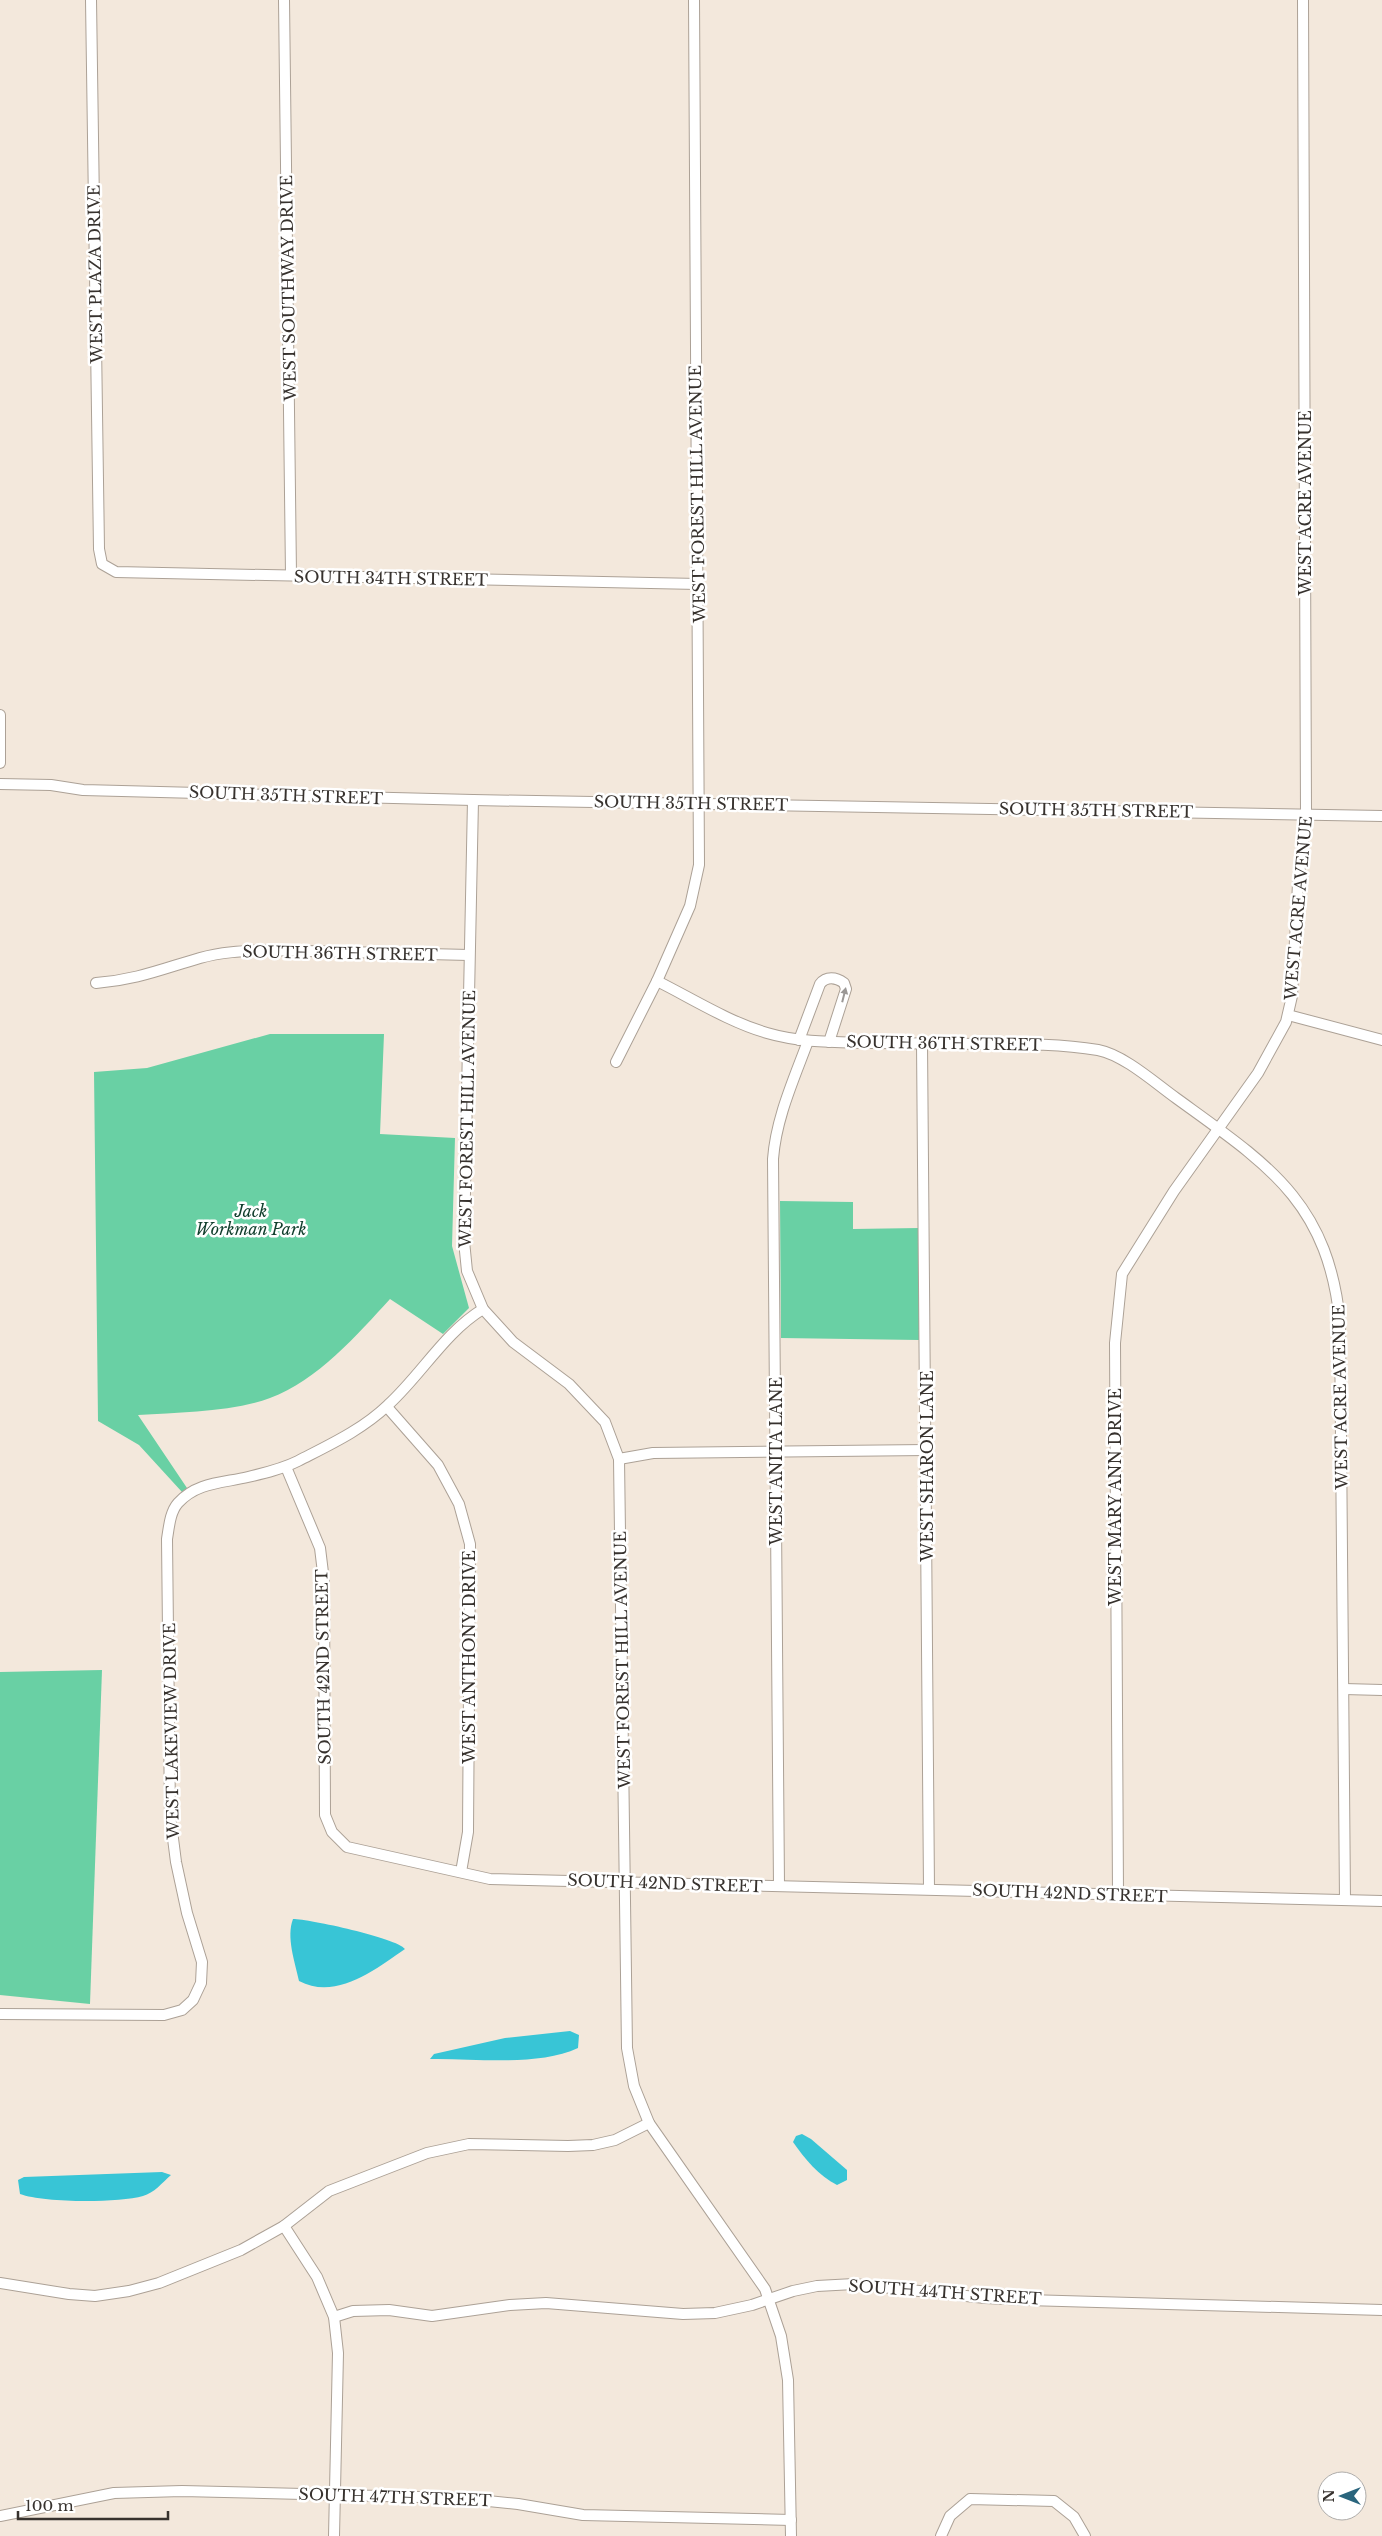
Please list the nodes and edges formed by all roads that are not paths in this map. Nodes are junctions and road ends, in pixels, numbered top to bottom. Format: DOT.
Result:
graph roads {
  1 [pos="91,0"];
  2 [pos="284,0"];
  3 [pos="694,0"];
  4 [pos="1303,0"];
  5 [pos="99,549"];
  6 [pos="291,575"];
  7 [pos="698,584"];
  8 [pos="0,715"];
  9 [pos="0,763"];
  10 [pos="0,784"];
  11 [pos="473,800"];
  12 [pos="701,803"];
  13 [pos="1306,814"];
  14 [pos="1382,816"];
  15 [pos="469,955"];
  16 [pos="658,981"];
  17 [pos="96,983"];
  18 [pos="1288,1015"];
  19 [pos="803,1040"];
  20 [pos="1382,1040"];
  21 [pos="830,1042"];
  22 [pos="922,1043"];
  23 [pos="616,1062"];
  24 [pos="1218,1128"];
  25 [pos="483,1309"];
  26 [pos="387,1407"];
  27 [pos="927,1450"];
  28 [pos="776,1451"];
  29 [pos="619,1459"];
  30 [pos="286,1467"];
  31 [pos="1344,1689"];
  32 [pos="1382,1690"];
  33 [pos="461,1872"];
  34 [pos="625,1882"];
  35 [pos="779,1886"];
  36 [pos="930,1889"];
  37 [pos="1118,1894"];
  38 [pos="1345,1900"];
  39 [pos="1382,1901"];
  40 [pos="0,2014"];
  41 [pos="649,2123"];
  42 [pos="284,2226"];
  43 [pos="0,2284"];
  44 [pos="768,2298"];
  45 [pos="1382,2310"];
  46 [pos="334,2317"];
  47 [pos="335,2495"];
  48 [pos="0,2516"];
  49 [pos="791,2520"];
  50 [pos="334,2536"];
  51 [pos="791,2536"];
  52 [pos="941,2536"];
  53 [pos="1085,2536"];
  1 -- 5 [label="street, WEST PLAZA DRIVE"];
  2 -- 6 [label="street, WEST SOUTHWAY DRIVE"];
  3 -- 7 [label="street, WEST FOREST HILL AVENUE"];
  4 -- 13 [label="street, WEST ACRE AVENUE"];
  5 -- 6 [label="street, SOUTH 34TH STREET"];
  6 -- 7 [label="street, SOUTH 34TH STREET"];
  7 -- 12 [label="street, WEST FOREST HILL AVENUE"];
  8 -- 9 [label="street"];
  10 -- 11 [label="street, SOUTH 35TH STREET"];
  11 -- 12 [label="street, SOUTH 35TH STREET"];
  11 -- 15 [label="street, WEST FOREST HILL AVENUE"];
  12 -- 13 [label="street, SOUTH 35TH STREET"];
  12 -- 16 [label="street, WEST FOREST HILL AVENUE"];
  13 -- 14 [label="street, SOUTH 35TH STREET"];
  13 -- 18 [label="street, WEST ACRE AVENUE"];
  15 -- 17 [label="street, SOUTH 36TH STREET"];
  15 -- 25 [label="street, WEST FOREST HILL AVENUE"];
  16 -- 19 [label="street, SOUTH 36TH STREET"];
  16 -- 23 [label="street, WEST FOREST HILL AVENUE"];
  18 -- 20 [label="street"];
  18 -- 24 [label="street, WEST ACRE AVENUE"];
  19 -- 21 [label="street, SOUTH 36TH STREET"];
  21 -- 19 [label="street, WEST ANITA LANE, one-way"];
  19 -- 28 [label="street, WEST ANITA LANE"];
  21 -- 22 [label="street, SOUTH 36TH STREET"];
  22 -- 24 [label="street, SOUTH 36TH STREET"];
  22 -- 27 [label="street, WEST SHARON LANE"];
  24 -- 31 [label="street, WEST ACRE AVENUE"];
  24 -- 37 [label="street, WEST MARY ANN DRIVE"];
  25 -- 26 [label="street"];
  25 -- 29 [label="street, WEST FOREST HILL AVENUE"];
  26 -- 30 [label="street"];
  26 -- 33 [label="street, WEST ANTHONY DRIVE"];
  27 -- 28 [label="street"];
  27 -- 36 [label="street, WEST SHARON LANE"];
  28 -- 29 [label="street"];
  28 -- 35 [label="street, WEST ANITA LANE"];
  29 -- 34 [label="street, WEST FOREST HILL AVENUE"];
  30 -- 33 [label="street, SOUTH 42ND STREET"];
  30 -- 40 [label="street, WEST LAKEVIEW DRIVE"];
  31 -- 32 [label="street"];
  31 -- 38 [label="street, WEST ACRE AVENUE"];
  33 -- 34 [label="street, SOUTH 42ND STREET"];
  34 -- 35 [label="street, SOUTH 42ND STREET"];
  34 -- 41 [label="street, WEST FOREST HILL AVENUE"];
  35 -- 36 [label="street, SOUTH 42ND STREET"];
  36 -- 37 [label="street, SOUTH 42ND STREET"];
  37 -- 38 [label="street, SOUTH 42ND STREET"];
  38 -- 39 [label="street, SOUTH 42ND STREET"];
  41 -- 42 [label="street"];
  41 -- 44 [label="street, WEST FOREST HILL AVENUE"];
  42 -- 43 [label="street"];
  42 -- 46 [label="street"];
  44 -- 45 [label="street, SOUTH 44TH STREET"];
  44 -- 46 [label="street, SOUTH 44TH STREET"];
  44 -- 49 [label="street, WEST FOREST HILL AVENUE"];
  46 -- 47 [label="street"];
  47 -- 48 [label="street, SOUTH 47TH STREET"];
  47 -- 49 [label="street, SOUTH 47TH STREET"];
  47 -- 50 [label="street"];
  49 -- 51 [label="street, WEST FOREST HILL AVENUE"];
  52 -- 53 [label="street"];
}
